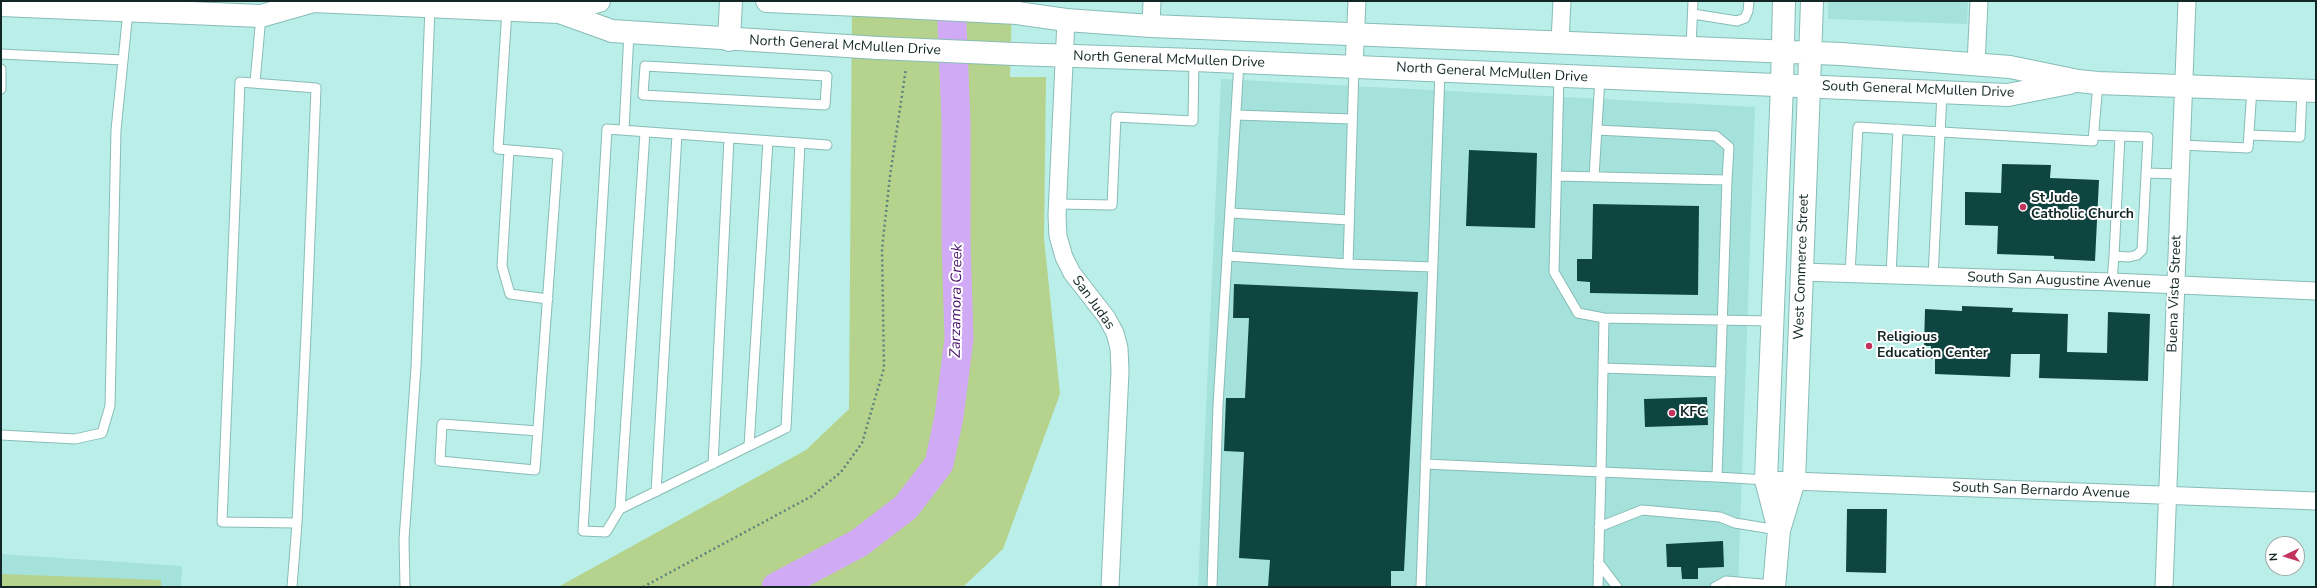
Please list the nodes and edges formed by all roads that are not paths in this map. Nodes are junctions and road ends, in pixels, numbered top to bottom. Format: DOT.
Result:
graph roads {
  1 [pos="314,1"];
  2 [pos="599,1"];
  3 [pos="731,1"];
  4 [pos="767,1"];
  5 [pos="1152,1"];
  6 [pos="1357,1"];
  7 [pos="1562,1"];
  8 [pos="1693,1"];
  9 [pos="1748,1"];
  10 [pos="1784,1"];
  11 [pos="1812,1"];
  12 [pos="1979,1"];
  13 [pos="2186,1"];
  14 [pos="1,5"];
  15 [pos="430,7"];
  16 [pos="261,9"];
  17 [pos="507,10"];
  18 [pos="128,11"];
  19 [pos="559,12"];
  20 [pos="1693,14"];
  21 [pos="1066,20"];
  22 [pos="1151,26"];
  23 [pos="629,32"];
  24 [pos="1355,34"];
  25 [pos="729,40"];
  26 [pos="1560,42"];
  27 [pos="1691,48"];
  28 [pos="1783,51"];
  29 [pos="1810,52"];
  30 [pos="1,54"];
  31 [pos="1064,56"];
  32 [pos="123,60"];
  33 [pos="1194,60"];
  34 [pos="1239,62"];
  35 [pos="1976,64"];
  36 [pos="1354,67"];
  37 [pos="1,69"];
  38 [pos="627,69"];
  39 [pos="1440,71"];
  40 [pos="644,73"];
  41 [pos="1560,76"];
  42 [pos="1600,78"];
  43 [pos="255,82"];
  44 [pos="2088,82"];
  45 [pos="1782,86"];
  46 [pos="2183,86"];
  47 [pos="1809,87"];
  48 [pos="2252,88"];
  49 [pos="1,89"];
  50 [pos="2309,91"];
  51 [pos="1942,93"];
  52 [pos="1236,115"];
  53 [pos="1352,119"];
  54 [pos="624,130"];
  55 [pos="1597,130"];
  56 [pos="1898,130"];
  57 [pos="644,132"];
  58 [pos="1940,132"];
  59 [pos="677,134"];
  60 [pos="2094,135"];
  61 [pos="2249,135"];
  62 [pos="2120,136"];
  63 [pos="729,138"];
  64 [pos="768,141"];
  65 [pos="800,143"];
  66 [pos="827,145"];
  67 [pos="2181,145"];
  68 [pos="509,150"];
  69 [pos="2146,173"];
  70 [pos="2180,174"];
  71 [pos="1557,176"];
  72 [pos="1594,177"];
  73 [pos="1727,180"];
  74 [pos="1058,204"];
  75 [pos="1231,213"];
  76 [pos="1349,220"];
  77 [pos="1228,256"];
  78 [pos="2114,256"];
  79 [pos="1348,264"];
  80 [pos="1433,267"];
  81 [pos="1801,272"];
  82 [pos="1850,274"];
  83 [pos="1891,275"];
  84 [pos="1933,277"];
  85 [pos="2112,282"];
  86 [pos="2176,285"];
  87 [pos="2316,291"];
  88 [pos="548,299"];
  89 [pos="1604,318"];
  90 [pos="1723,320"];
  91 [pos="1772,321"];
  92 [pos="1603,368"];
  93 [pos="1721,372"];
  94 [pos="538,431"];
  95 [pos="1,434"];
  96 [pos="749,446"];
  97 [pos="713,464"];
  98 [pos="1425,464"];
  99 [pos="1601,472"];
  100 [pos="1717,477"];
  101 [pos="1766,480"];
  102 [pos="1794,481"];
  103 [pos="656,492"];
  104 [pos="2168,496"];
  105 [pos="2316,501"];
  106 [pos="620,509"];
  107 [pos="297,523"];
  108 [pos="1599,527"];
  109 [pos="1779,530"];
  110 [pos="1598,562"];
  111 [pos="1774,586"];
  112 [pos="292,587"];
  113 [pos="405,587"];
  114 [pos="1110,587"];
  115 [pos="1212,587"];
  116 [pos="1421,587"];
  117 [pos="1598,587"];
  118 [pos="1617,587"];
  119 [pos="1715,587"];
  120 [pos="2164,587"];
  1 -- 15 [label="main road, North General McMullen Drive"];
  1 -- 16 [label="main road, North General McMullen Drive"];
  2 -- 19 [label="main road, North General McMullen Drive"];
  3 -- 25 [label="main road"];
  4 -- 21 [label="main road, bridge"];
  5 -- 22 [label="street"];
  6 -- 24 [label="street"];
  7 -- 26 [label="street"];
  8 -- 20 [label="lane"];
  9 -- 20 [label="lane"];
  10 -- 28 [label="main road, West Commerce Street"];
  11 -- 29 [label="main road, West Commerce Street"];
  12 -- 35 [label="street"];
  13 -- 46 [label="street, Buena Vista Street"];
  14 -- 18 [label="main road, North General McMullen Drive"];
  15 -- 17 [label="main road, North General McMullen Drive"];
  15 -- 113 [label="lane"];
  16 -- 18 [label="main road, North General McMullen Drive"];
  16 -- 43 [label="lane"];
  17 -- 19 [label="main road, North General McMullen Drive"];
  17 -- 68 [label="lane"];
  18 -- 32 [label="lane"];
  19 -- 23 [label="main road, North General McMullen Drive"];
  20 -- 27 [label="lane"];
  21 -- 22 [label="main road"];
  21 -- 31 [label="street, San Judas"];
  22 -- 24 [label="main road"];
  23 -- 25 [label="main road, North General McMullen Drive"];
  23 -- 38 [label="lane"];
  24 -- 26 [label="main road"];
  24 -- 36 [label="street"];
  25 -- 31 [label="main road, North General McMullen Drive, bridge"];
  26 -- 27 [label="main road"];
  27 -- 28 [label="main road"];
  28 -- 29 [label="main road"];
  28 -- 45 [label="main road, West Commerce Street"];
  29 -- 35 [label="main road, South General McMullen Drive"];
  29 -- 47 [label="main road, West Commerce Street"];
  30 -- 32 [label="lane"];
  31 -- 33 [label="main road, North General McMullen Drive"];
  31 -- 74 [label="street, San Judas"];
  32 -- 95 [label="lane"];
  33 -- 34 [label="main road, North General McMullen Drive"];
  33 -- 74 [label="lane"];
  34 -- 36 [label="main road, North General McMullen Drive"];
  34 -- 52 [label="lane"];
  35 -- 44 [label="main road, South General McMullen Drive"];
  36 -- 39 [label="main road, North General McMullen Drive"];
  36 -- 53 [label="lane"];
  37 -- 49 [label="lane"];
  38 -- 40 [label="lane"];
  38 -- 54 [label="lane"];
  39 -- 41 [label="main road, North General McMullen Drive"];
  39 -- 80 [label="lane"];
  40 -- 40 [label="lane"];
  41 -- 42 [label="main road, North General McMullen Drive"];
  41 -- 71 [label="lane"];
  42 -- 45 [label="main road, North General McMullen Drive"];
  42 -- 55 [label="lane"];
  43 -- 107 [label="lane"];
  43 -- 107 [label="lane"];
  44 -- 46 [label="main road, South General McMullen Drive"];
  44 -- 51 [label="main road, South General McMullen Drive"];
  44 -- 60 [label="lane"];
  45 -- 47 [label="main road, South General McMullen Drive"];
  45 -- 91 [label="main road, West Commerce Street"];
  46 -- 48 [label="main road, South General McMullen Drive"];
  46 -- 67 [label="street, Buena Vista Street"];
  47 -- 51 [label="main road, South General McMullen Drive"];
  47 -- 81 [label="main road, West Commerce Street"];
  48 -- 50 [label="main road, South General McMullen Drive"];
  48 -- 61 [label="lane"];
  50 -- 61 [label="lane"];
  51 -- 58 [label="lane"];
  52 -- 53 [label="lane"];
  52 -- 75 [label="lane"];
  53 -- 76 [label="lane"];
  54 -- 57 [label="lane"];
  54 -- 106 [label="lane"];
  55 -- 72 [label="lane"];
  55 -- 73 [label="lane"];
  56 -- 58 [label="lane"];
  56 -- 82 [label="lane"];
  56 -- 83 [label="lane"];
  57 -- 59 [label="lane"];
  57 -- 106 [label="lane"];
  58 -- 60 [label="lane"];
  58 -- 84 [label="lane"];
  59 -- 63 [label="lane"];
  59 -- 103 [label="lane"];
  60 -- 62 [label="lane"];
  61 -- 67 [label="lane"];
  62 -- 69 [label="lane"];
  62 -- 78 [label="lane"];
  63 -- 64 [label="lane"];
  63 -- 97 [label="lane"];
  64 -- 65 [label="lane"];
  64 -- 96 [label="lane"];
  65 -- 66 [label="lane"];
  65 -- 96 [label="lane"];
  67 -- 70 [label="street, Buena Vista Street"];
  68 -- 88 [label="lane"];
  68 -- 88 [label="lane"];
  69 -- 70 [label="lane"];
  69 -- 78 [label="lane"];
  70 -- 86 [label="street, Buena Vista Street"];
  71 -- 72 [label="lane"];
  71 -- 89 [label="lane"];
  72 -- 73 [label="lane"];
  73 -- 90 [label="lane"];
  74 -- 114 [label="street, San Judas"];
  75 -- 76 [label="lane"];
  75 -- 77 [label="lane"];
  76 -- 79 [label="lane"];
  77 -- 79 [label="lane"];
  77 -- 115 [label="lane"];
  78 -- 85 [label="lane"];
  79 -- 80 [label="lane"];
  80 -- 98 [label="lane"];
  81 -- 82 [label="street, South San Augustine Avenue"];
  81 -- 102 [label="main road, West Commerce Street"];
  82 -- 83 [label="street, South San Augustine Avenue"];
  83 -- 84 [label="street, South San Augustine Avenue"];
  84 -- 85 [label="street, South San Augustine Avenue"];
  85 -- 86 [label="street, South San Augustine Avenue"];
  86 -- 87 [label="street, South San Augustine Avenue"];
  86 -- 104 [label="street, Buena Vista Street"];
  88 -- 94 [label="lane"];
  89 -- 90 [label="lane"];
  89 -- 92 [label="lane"];
  90 -- 91 [label="lane"];
  90 -- 93 [label="lane"];
  91 -- 101 [label="main road, West Commerce Street"];
  92 -- 93 [label="lane"];
  92 -- 99 [label="lane"];
  93 -- 100 [label="lane"];
  94 -- 94 [label="lane"];
  96 -- 97 [label="lane"];
  97 -- 103 [label="lane"];
  98 -- 99 [label="lane"];
  98 -- 116 [label="lane"];
  99 -- 100 [label="lane"];
  99 -- 108 [label="lane"];
  100 -- 101 [label="lane"];
  101 -- 102 [label="street, South San Bernardo Avenue"];
  101 -- 109 [label="main road, West Commerce Street"];
  102 -- 104 [label="street, South San Bernardo Avenue"];
  102 -- 109 [label="main road, West Commerce Street"];
  103 -- 106 [label="lane"];
  104 -- 105 [label="street, South San Bernardo Avenue"];
  104 -- 120 [label="street, Buena Vista Street"];
  107 -- 112 [label="lane"];
  108 -- 109 [label="lane"];
  108 -- 110 [label="lane"];
  109 -- 111 [label="main road, West Commerce Street"];
  110 -- 117 [label="lane"];
  110 -- 118 [label="lane"];
  111 -- 119 [label="lane"];
}
